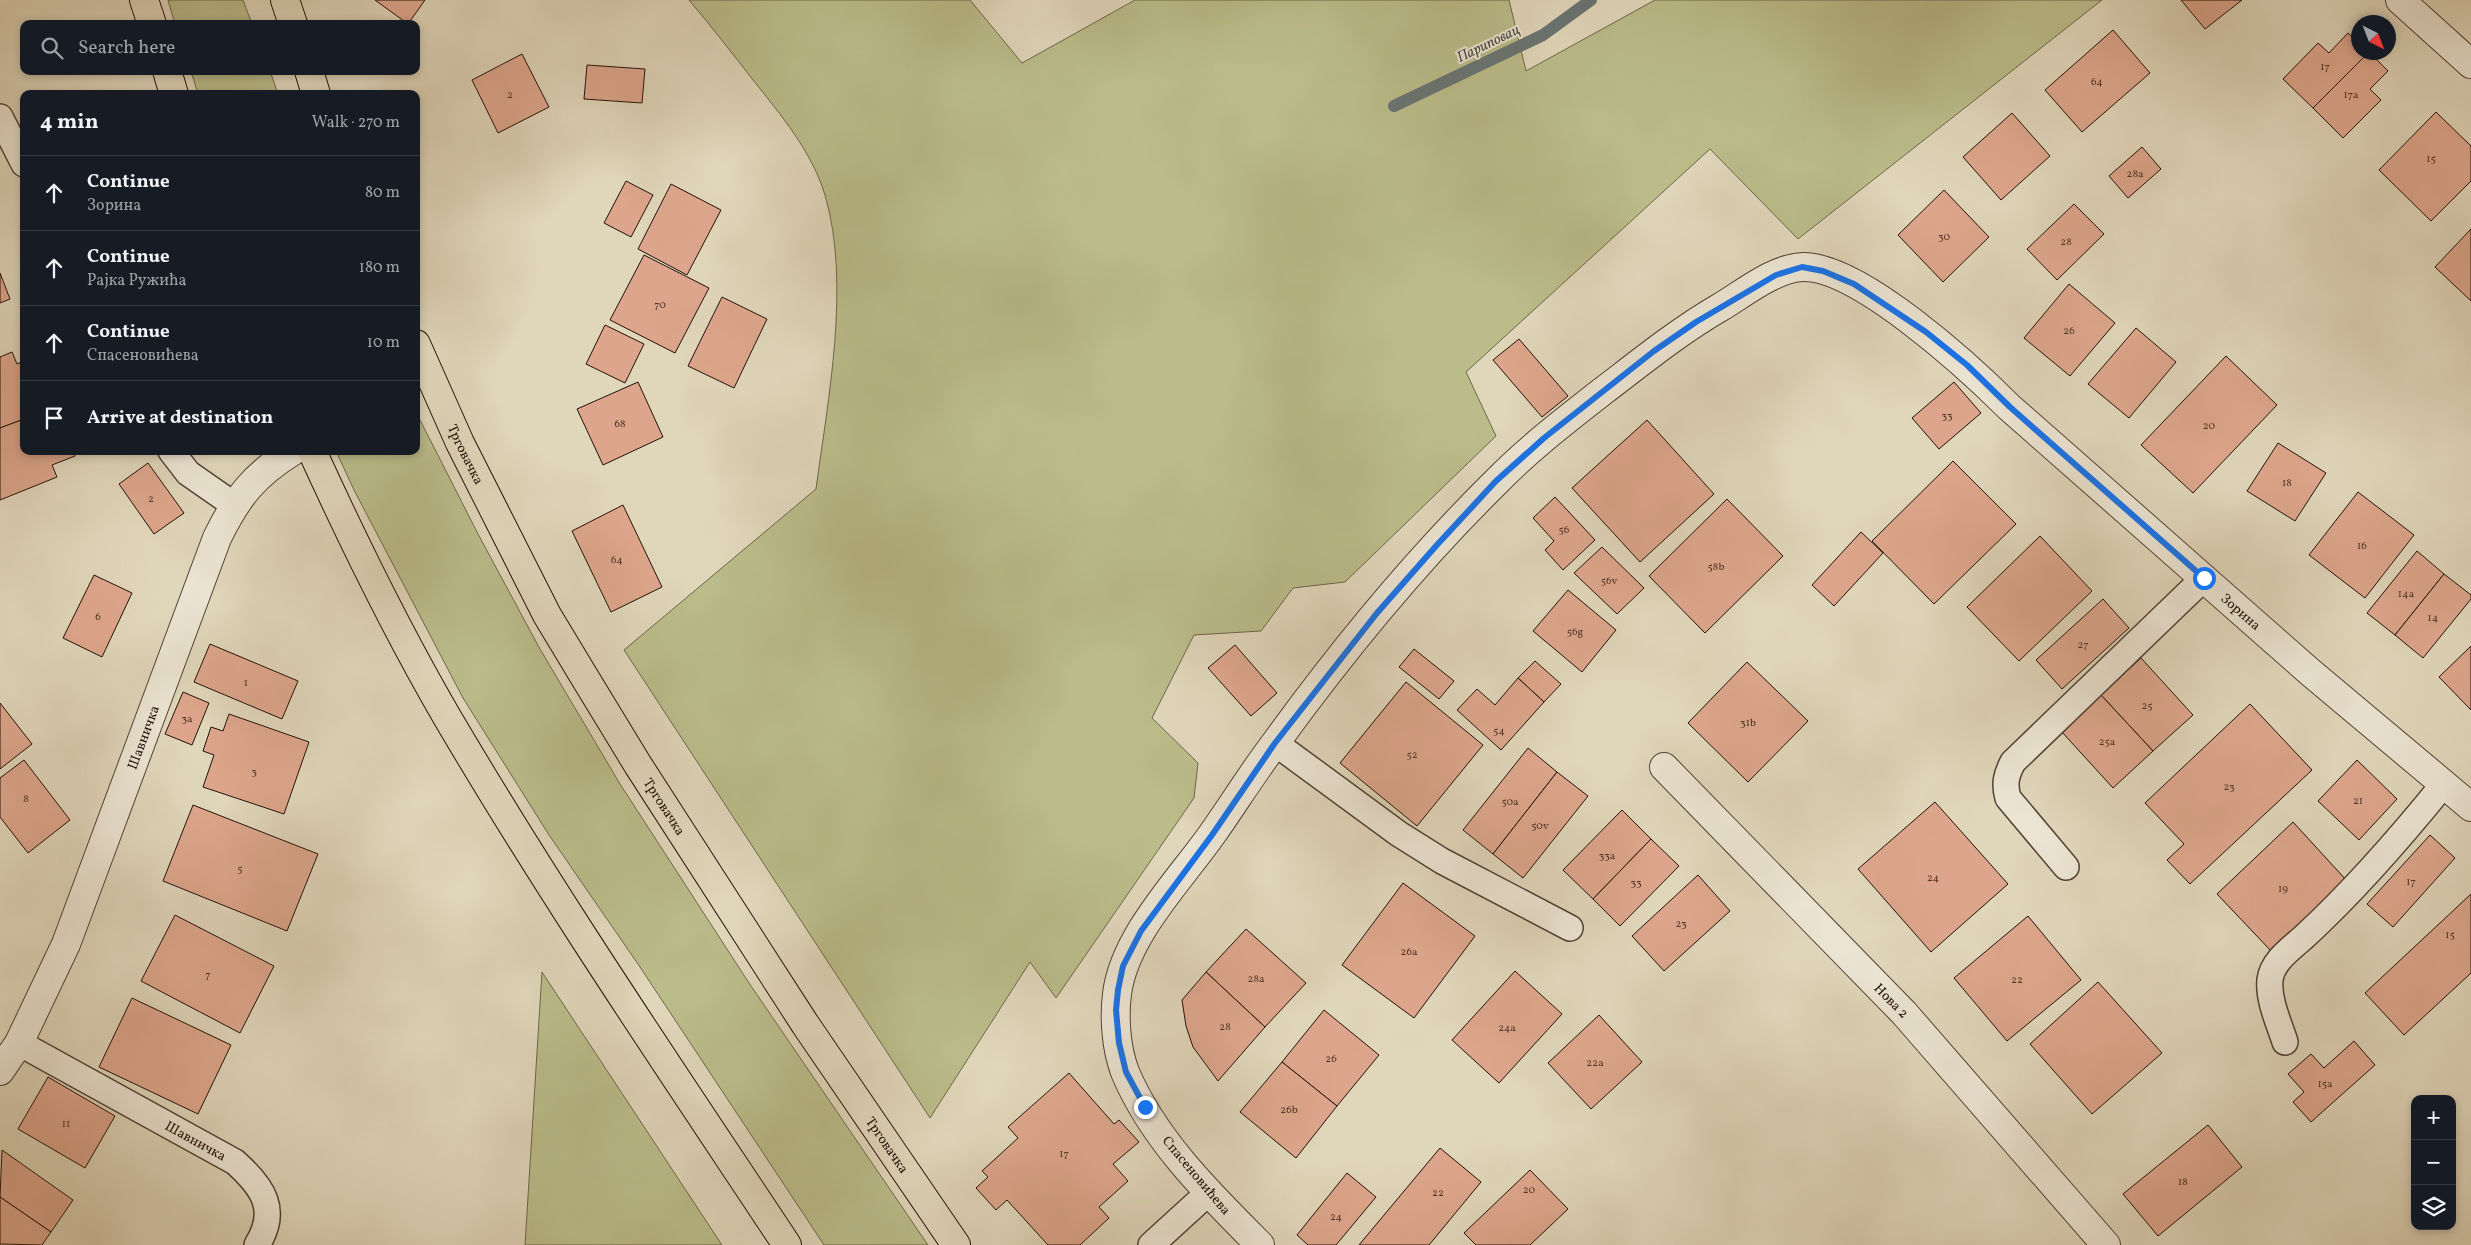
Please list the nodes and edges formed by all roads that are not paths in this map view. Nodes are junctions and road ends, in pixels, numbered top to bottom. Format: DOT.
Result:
graph roads {
  1 [pos="144,0"];
  2 [pos="285,0"];
  3 [pos="2400,0"];
  4 [pos="151,20"];
  5 [pos="292,20"];
  6 [pos="2471,64"];
  7 [pos="168,75"];
  8 [pos="310,75"];
  9 [pos="173,90"];
  10 [pos="315,90"];
  11 [pos="0,117"];
  12 [pos="20,156"];
  13 [pos="420,353"];
  14 [pos="173,455"];
  15 [pos="287,455"];
  16 [pos="314,455"];
  17 [pos="234,505"];
  18 [pos="2204,578"];
  19 [pos="1275,743"];
  20 [pos="1664,767"];
  21 [pos="2443,784"];
  22 [pos="2471,807"];
  23 [pos="2066,867"];
  24 [pos="1570,928"];
  25 [pos="2285,1042"];
  26 [pos="20,1043"];
  27 [pos="0,1071"];
  28 [pos="1208,1193"];
  29 [pos="954,1242"];
  30 [pos="257,1245"];
  31 [pos="787,1245"];
  32 [pos="1151,1245"];
  33 [pos="1260,1245"];
  34 [pos="2106,1245"];
  1 -- 4 [label="main road"];
  2 -- 5 [label="main road"];
  3 -- 6 [label="street"];
  7 -- 9 [label="main road"];
  8 -- 10 [label="main road"];
  11 -- 12 [label="lane"];
  13 -- 29 [label="main road, Трговачка"];
  14 -- 17 [label="lane"];
  15 -- 17 [label="street, Шавничка"];
  16 -- 31 [label="main road"];
  17 -- 26 [label="street, Шавничка"];
  18 -- 19 [label="street, Зорина"];
  18 -- 21 [label="street, Зорина"];
  18 -- 23 [label="lane"];
  19 -- 24 [label="lane"];
  19 -- 28 [label="street, Спасеновићева"];
  20 -- 34 [label="street, Нова 2"];
  21 -- 22 [label="street, Зорина"];
  21 -- 25 [label="lane"];
  26 -- 27 [label="street, Шавничка"];
  26 -- 30 [label="lane, Шавничка"];
  28 -- 32 [label="lane"];
  28 -- 33 [label="street, Спасеновићева"];
}
